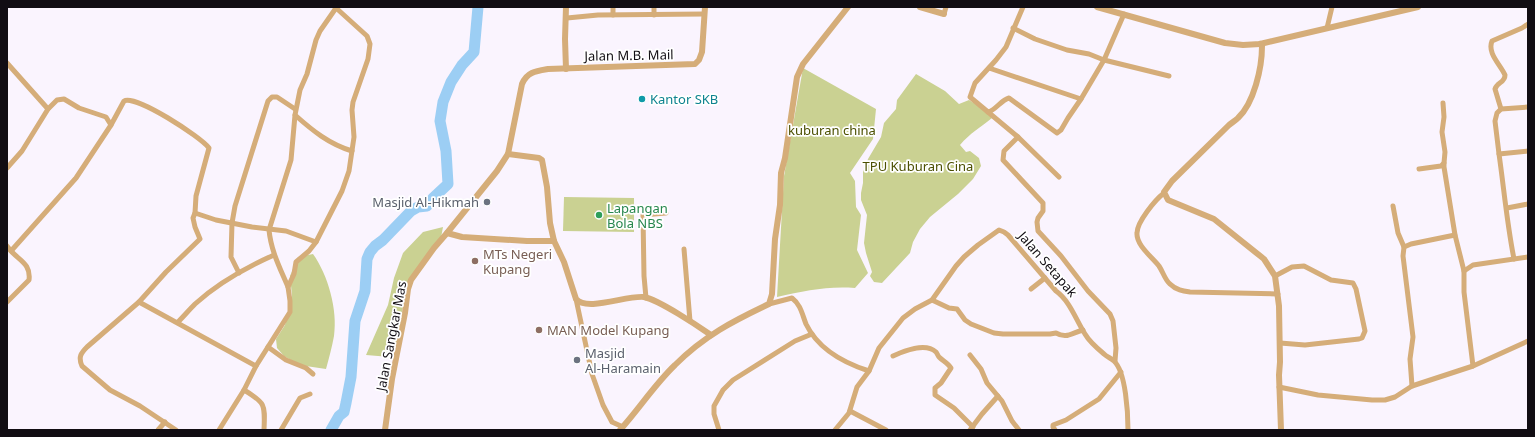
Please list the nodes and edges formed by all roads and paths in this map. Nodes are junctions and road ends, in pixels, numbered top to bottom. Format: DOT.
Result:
graph roads {
  1 [pos="566,7"];
  2 [pos="613,7"];
  3 [pos="654,7"];
  4 [pos="705,7"];
  5 [pos="848,7"];
  6 [pos="920,7"];
  7 [pos="946,7"];
  8 [pos="1023,7"];
  9 [pos="1097,7"];
  10 [pos="1332,7"];
  11 [pos="1418,7"];
  12 [pos="336,8"];
  13 [pos="654,14"];
  14 [pos="704,14"];
  15 [pos="944,14"];
  16 [pos="1124,14"];
  17 [pos="613,15"];
  18 [pos="567,18"];
  19 [pos="1528,24"];
  20 [pos="1013,28"];
  21 [pos="1327,28"];
  22 [pos="1260,44"];
  23 [pos="1104,60"];
  24 [pos="7,63"];
  25 [pos="989,68"];
  26 [pos="566,69"];
  27 [pos="1168,76"];
  28 [pos="1081,99"];
  29 [pos="1443,103"];
  30 [pos="1528,107"];
  31 [pos="48,109"];
  32 [pos="1501,109"];
  33 [pos="295,112"];
  34 [pos="988,112"];
  35 [pos="111,125"];
  36 [pos="1018,137"];
  37 [pos="1528,150"];
  38 [pos="352,151"];
  39 [pos="508,154"];
  40 [pos="1499,154"];
  41 [pos="1444,163"];
  42 [pos="7,168"];
  43 [pos="1419,169"];
  44 [pos="1058,177"];
  45 [pos="1164,193"];
  46 [pos="1528,204"];
  47 [pos="1393,206"];
  48 [pos="1507,208"];
  49 [pos="195,213"];
  50 [pos="666,213"];
  51 [pos="232,223"];
  52 [pos="269,230"];
  53 [pos="447,233"];
  54 [pos="1455,235"];
  55 [pos="554,241"];
  56 [pos="316,242"];
  57 [pos="7,246"];
  58 [pos="1404,247"];
  59 [pos="684,249"];
  60 [pos="11,251"];
  61 [pos="274,255"];
  62 [pos="1528,257"];
  63 [pos="1514,259"];
  64 [pos="1464,271"];
  65 [pos="239,273"];
  66 [pos="1274,276"];
  67 [pos="1045,278"];
  68 [pos="288,288"];
  69 [pos="1031,288"];
  70 [pos="1278,294"];
  71 [pos="646,298"];
  72 [pos="576,299"];
  73 [pos="932,300"];
  74 [pos="7,302"];
  75 [pos="139,302"];
  76 [pos="769,304"];
  77 [pos="690,321"];
  78 [pos="178,322"];
  79 [pos="1083,330"];
  80 [pos="812,334"];
  81 [pos="711,335"];
  82 [pos="1528,341"];
  83 [pos="1280,343"];
  84 [pos="268,346"];
  85 [pos="970,355"];
  86 [pos="893,356"];
  87 [pos="1115,361"];
  88 [pos="256,366"];
  89 [pos="1473,366"];
  90 [pos="869,371"];
  91 [pos="1121,372"];
  92 [pos="313,374"];
  93 [pos="1412,386"];
  94 [pos="1279,387"];
  95 [pos="244,390"];
  96 [pos="310,394"];
  97 [pos="998,396"];
  98 [pos="850,411"];
  99 [pos="165,422"];
  100 [pos="622,428"];
  101 [pos="972,428"];
  102 [pos="1056,428"];
  103 [pos="158,430"];
  104 [pos="176,430"];
  105 [pos="219,430"];
  106 [pos="264,430"];
  107 [pos="281,430"];
  108 [pos="385,430"];
  109 [pos="719,430"];
  110 [pos="834,430"];
  111 [pos="886,430"];
  112 [pos="1019,430"];
  113 [pos="1128,430"];
  114 [pos="1281,430"];
  1 -- 18 [label="street, Jalan M.B. Mail"];
  2 -- 17 [label="street"];
  3 -- 13 [label="street"];
  4 -- 14 [label="street, Jalan M.B. Mail"];
  5 -- 76 [label="street"];
  6 -- 15 [label="street"];
  7 -- 15 [label="street"];
  8 -- 20 [label="street"];
  9 -- 16 [label="street"];
  10 -- 21 [label="street"];
  11 -- 21 [label="street"];
  12 -- 33 [label="street"];
  12 -- 38 [label="street"];
  13 -- 14 [label="street"];
  13 -- 17 [label="street"];
  14 -- 26 [label="street, Jalan M.B. Mail"];
  16 -- 22 [label="street"];
  16 -- 23 [label="street"];
  17 -- 18 [label="street"];
  18 -- 26 [label="street, Jalan M.B. Mail"];
  19 -- 32 [label="street"];
  20 -- 23 [label="street"];
  20 -- 25 [label="street"];
  21 -- 22 [label="street"];
  22 -- 45 [label="street"];
  23 -- 27 [label="street"];
  23 -- 28 [label="street"];
  24 -- 31 [label="street"];
  25 -- 28 [label="street"];
  25 -- 34 [label="street"];
  26 -- 39 [label="street"];
  28 -- 34 [label="street"];
  29 -- 41 [label="street"];
  30 -- 32 [label="street"];
  31 -- 35 [label="street"];
  31 -- 42 [label="street"];
  32 -- 40 [label="street"];
  33 -- 38 [label="street"];
  33 -- 51 [label="street"];
  33 -- 52 [label="street"];
  34 -- 36 [label="street"];
  35 -- 49 [label="street"];
  35 -- 60 [label="street"];
  36 -- 44 [label="street"];
  36 -- 87 [label="street"];
  37 -- 40 [label="street"];
  38 -- 56 [label="street"];
  39 -- 53 [label="street, Jalan Sangkar Mas"];
  39 -- 55 [label="street"];
  40 -- 48 [label="street"];
  41 -- 43 [label="street"];
  41 -- 54 [label="street"];
  45 -- 66 [label="street"];
  45 -- 70 [label="street"];
  46 -- 48 [label="street"];
  47 -- 58 [label="street"];
  48 -- 63 [label="street"];
  49 -- 51 [label="street"];
  49 -- 75 [label="street"];
  50 -- 71 [label="street"];
  51 -- 52 [label="street"];
  51 -- 65 [label="street"];
  52 -- 56 [label="street"];
  52 -- 61 [label="street"];
  53 -- 55 [label="street"];
  53 -- 108 [label="street, Jalan Sangkar Mas"];
  54 -- 58 [label="street"];
  54 -- 64 [label="street"];
  55 -- 72 [label="street"];
  56 -- 68 [label="street"];
  57 -- 60 [label="street"];
  58 -- 93 [label="street"];
  59 -- 77 [label="street"];
  60 -- 74 [label="street"];
  61 -- 65 [label="street"];
  61 -- 68 [label="street"];
  62 -- 63 [label="street"];
  63 -- 64 [label="street"];
  64 -- 89 [label="street"];
  65 -- 78 [label="street"];
  66 -- 70 [label="street"];
  66 -- 83 [label="street"];
  67 -- 69 [label="street"];
  67 -- 73 [label="street, Jalan Setapak"];
  67 -- 79 [label="street, Jalan Setapak"];
  68 -- 84 [label="street"];
  70 -- 83 [label="street"];
  71 -- 72 [label="street"];
  71 -- 77 [label="street"];
  72 -- 100 [label="street"];
  73 -- 79 [label="street"];
  73 -- 90 [label="street, Jalan Setapak"];
  75 -- 78 [label="street"];
  75 -- 99 [label="street"];
  76 -- 80 [label="street"];
  76 -- 81 [label="street"];
  77 -- 81 [label="street"];
  78 -- 88 [label="street"];
  79 -- 87 [label="street, Jalan Setapak"];
  80 -- 90 [label="street"];
  80 -- 109 [label="street"];
  81 -- 100 [label="street"];
  82 -- 89 [label="street"];
  83 -- 94 [label="street"];
  84 -- 88 [label="street"];
  84 -- 92 [label="street"];
  85 -- 97 [label="street"];
  86 -- 101 [label="street"];
  87 -- 91 [label="street, Jalan Setapak"];
  88 -- 95 [label="street"];
  89 -- 93 [label="street"];
  90 -- 98 [label="street, Jalan Setapak"];
  91 -- 102 [label="street"];
  91 -- 113 [label="street, Jalan Setapak"];
  93 -- 94 [label="street"];
  94 -- 114 [label="street"];
  95 -- 105 [label="street"];
  95 -- 106 [label="street"];
  96 -- 107 [label="street"];
  97 -- 101 [label="street"];
  97 -- 112 [label="street"];
  98 -- 110 [label="street, Jalan Setapak"];
  98 -- 111 [label="street"];
  99 -- 103 [label="street"];
  99 -- 104 [label="street"];
}
